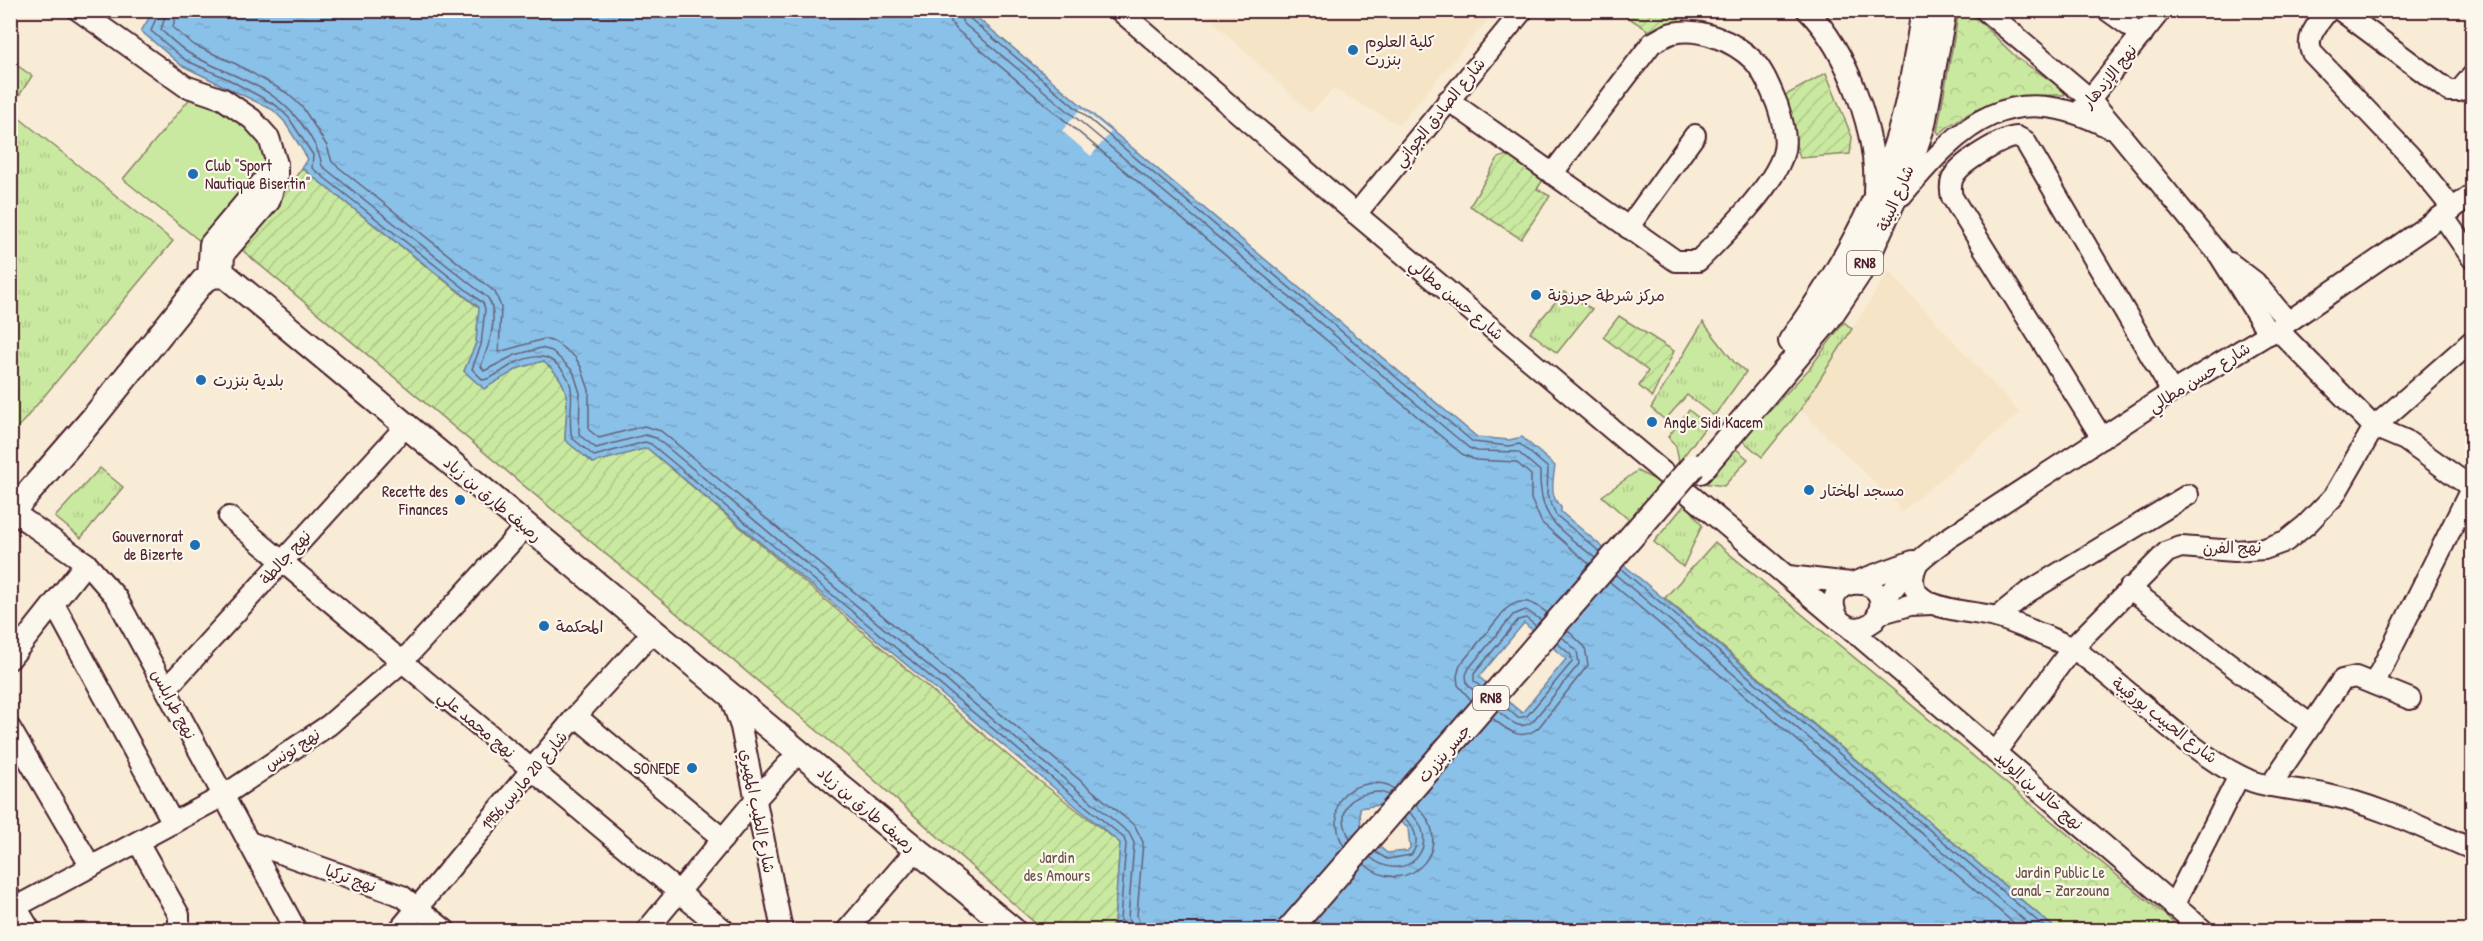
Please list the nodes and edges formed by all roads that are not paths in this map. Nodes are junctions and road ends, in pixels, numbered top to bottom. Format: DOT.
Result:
graph roads {
  1 [pos="78,10"];
  2 [pos="1807,10"];
  3 [pos="1924,10"];
  4 [pos="1944,10"];
  5 [pos="1985,10"];
  6 [pos="2107,10"];
  7 [pos="2161,10"];
  8 [pos="2328,10"];
  9 [pos="2340,10"];
  10 [pos="1124,13"];
  11 [pos="1522,14"];
  12 [pos="2142,35"];
  13 [pos="2472,76"];
  14 [pos="1448,100"];
  15 [pos="2085,106"];
  16 [pos="1695,135"];
  17 [pos="1552,174"];
  18 [pos="2472,195"];
  19 [pos="1883,205"];
  20 [pos="2448,213"];
  21 [pos="1356,214"];
  22 [pos="1628,228"];
  23 [pos="2472,258"];
  24 [pos="216,276"];
  25 [pos="2278,328"];
  26 [pos="2468,351"];
  27 [pos="2172,392"];
  28 [pos="405,427"];
  29 [pos="2374,428"];
  30 [pos="2102,438"];
  31 [pos="1696,469"];
  32 [pos="2472,487"];
  33 [pos="2188,495"];
  34 [pos="12,513"];
  35 [pos="229,517"];
  36 [pos="526,526"];
  37 [pos="1921,558"];
  38 [pos="280,561"];
  39 [pos="86,563"];
  40 [pos="1788,576"];
  41 [pos="2129,588"];
  42 [pos="1871,599"];
  43 [pos="54,604"];
  44 [pos="1931,604"];
  45 [pos="1997,617"];
  46 [pos="1843,623"];
  47 [pos="653,632"];
  48 [pos="2073,647"];
  49 [pos="1875,649"];
  50 [pos="10,659"];
  51 [pos="402,662"];
  52 [pos="2374,684"];
  53 [pos="166,689"];
  54 [pos="729,693"];
  55 [pos="2410,699"];
  56 [pos="576,716"];
  57 [pos="2311,725"];
  58 [pos="10,728"];
  59 [pos="799,752"];
  60 [pos="1995,753"];
  61 [pos="532,770"];
  62 [pos="2240,776"];
  63 [pos="2270,786"];
  64 [pos="223,796"];
  65 [pos="756,799"];
  66 [pos="174,823"];
  67 [pos="723,839"];
  68 [pos="138,842"];
  69 [pos="249,842"];
  70 [pos="2472,849"];
  71 [pos="916,850"];
  72 [pos="91,867"];
  73 [pos="680,892"];
  74 [pos="12,905"];
  75 [pos="2173,906"];
  76 [pos="418,908"];
  77 [pos="30,930"];
  78 [pos="179,930"];
  79 [pos="296,930"];
  80 [pos="399,930"];
  81 [pos="445,930"];
  82 [pos="647,930"];
  83 [pos="724,930"];
  84 [pos="782,930"];
  85 [pos="847,930"];
  86 [pos="1013,930"];
  87 [pos="1289,930"];
  88 [pos="1300,930"];
  89 [pos="2203,930"];
  1 -- 24 [label="street"];
  2 -- 19 [label="street"];
  3 -- 19 [label="main road, شارع البيئة / RN8"];
  4 -- 19 [label="main road, شارع البيئة / RN8"];
  5 -- 15 [label="street"];
  6 -- 12 [label="street"];
  7 -- 12 [label="street, نهج الإزدهار"];
  8 -- 20 [label="street"];
  9 -- 13 [label="street"];
  10 -- 21 [label="street, شارع حسن مطالي"];
  11 -- 14 [label="street, شارع الصادق الجواني"];
  12 -- 15 [label="street, نهج الإزدهار"];
  14 -- 17 [label="street"];
  14 -- 21 [label="street, شارع الصادق الجواني"];
  15 -- 19 [label="street"];
  15 -- 25 [label="street"];
  16 -- 22 [label="street"];
  17 -- 22 [label="street"];
  17 -- 22 [label="street"];
  18 -- 20 [label="street, شارع حسن مطالي"];
  19 -- 31 [label="main road, شارع البيئة / RN8"];
  20 -- 23 [label="street"];
  20 -- 25 [label="street, شارع حسن مطالي"];
  21 -- 40 [label="street, شارع حسن مطالي"];
  24 -- 28 [label="main road, رصيف طارق بن زياد"];
  24 -- 34 [label="main road"];
  25 -- 27 [label="street, شارع حسن مطالي"];
  25 -- 29 [label="street"];
  26 -- 29 [label="street, نهج الفرن"];
  27 -- 30 [label="street, شارع حسن مطالي"];
  27 -- 30 [label="street"];
  28 -- 36 [label="main road, رصيف طارق بن زياد"];
  28 -- 38 [label="street, نهج جالطة"];
  29 -- 32 [label="street"];
  29 -- 41 [label="street, نهج الفرن"];
  30 -- 37 [label="street, شارع حسن مطالي"];
  31 -- 87 [label="main road, جسر بنزرت / RN8, bridge"];
  31 -- 88 [label="main road, جسر بنزرت / RN8"];
  32 -- 52 [label="street"];
  33 -- 45 [label="street"];
  34 -- 39 [label="street, نهج طرابلس"];
  35 -- 38 [label="street, نهج محمد علي"];
  36 -- 47 [label="main road, رصيف طارق بن زياد"];
  36 -- 51 [label="street, نهج تونس"];
  37 -- 42 [label="street, شارع حسن مطالي"];
  37 -- 42 [label="street, شارع حسن مطالي"];
  37 -- 44 [label="street"];
  38 -- 51 [label="street, نهج محمد علي"];
  38 -- 53 [label="street, نهج جالطة"];
  39 -- 43 [label="street"];
  39 -- 53 [label="street, نهج طرابلس"];
  40 -- 42 [label="street, شارع حسن مطالي"];
  40 -- 46 [label="street, شارع حسن مطالي"];
  41 -- 48 [label="street, نهج الفرن"];
  41 -- 57 [label="street"];
  42 -- 44 [label="street, شارع الحبيب بورقيبة"];
  42 -- 46 [label="street"];
  42 -- 46 [label="street"];
  42 -- 49 [label="street"];
  43 -- 50 [label="street"];
  43 -- 66 [label="street"];
  44 -- 45 [label="street, شارع الحبيب بورقيبة"];
  45 -- 48 [label="street, شارع الحبيب بورقيبة"];
  46 -- 49 [label="street, نهج خالد بن الوليد"];
  47 -- 54 [label="main road, رصيف طارق بن زياد"];
  47 -- 56 [label="street, شارع 20 مارس 1956"];
  48 -- 60 [label="street, نهج الفرن"];
  48 -- 62 [label="street, شارع الحبيب بورقيبة"];
  49 -- 60 [label="street, نهج خالد بن الوليد"];
  51 -- 61 [label="street, نهج محمد علي"];
  51 -- 64 [label="street, نهج تونس"];
  52 -- 55 [label="street"];
  52 -- 57 [label="street"];
  53 -- 64 [label="street, نهج طرابلس"];
  54 -- 59 [label="main road, رصيف طارق بن زياد"];
  54 -- 65 [label="street, شارع الطيب المهيري"];
  56 -- 61 [label="street, شارع 20 مارس 1956"];
  56 -- 67 [label="street"];
  57 -- 63 [label="street"];
  58 -- 72 [label="street"];
  59 -- 65 [label="street"];
  59 -- 71 [label="main road, رصيف طارق بن زياد"];
  60 -- 75 [label="street, نهج خالد بن الوليد"];
  61 -- 73 [label="street, نهج محمد علي"];
  61 -- 76 [label="street, شارع 20 مارس 1956"];
  62 -- 63 [label="street, شارع الحبيب بورقيبة"];
  62 -- 75 [label="street"];
  63 -- 70 [label="street, شارع الحبيب بورقيبة"];
  64 -- 66 [label="street, نهج تونس"];
  64 -- 69 [label="street, نهج طرابلس"];
  65 -- 67 [label="street"];
  65 -- 84 [label="street, شارع الطيب المهيري"];
  66 -- 68 [label="street, نهج تونس"];
  67 -- 73 [label="street"];
  68 -- 72 [label="street, نهج تونس"];
  68 -- 78 [label="street"];
  69 -- 76 [label="street, نهج تركيا"];
  69 -- 79 [label="street, نهج طرابلس"];
  71 -- 85 [label="street"];
  71 -- 86 [label="main road, رصيف طارق بن زياد"];
  72 -- 74 [label="street, نهج تونس"];
  73 -- 82 [label="street"];
  73 -- 83 [label="street, نهج محمد علي"];
  74 -- 77 [label="street"];
  75 -- 89 [label="street, نهج خالد بن الوليد"];
  76 -- 80 [label="street, شارع 20 مارس 1956"];
  76 -- 81 [label="street, نهج تركيا"];
}
